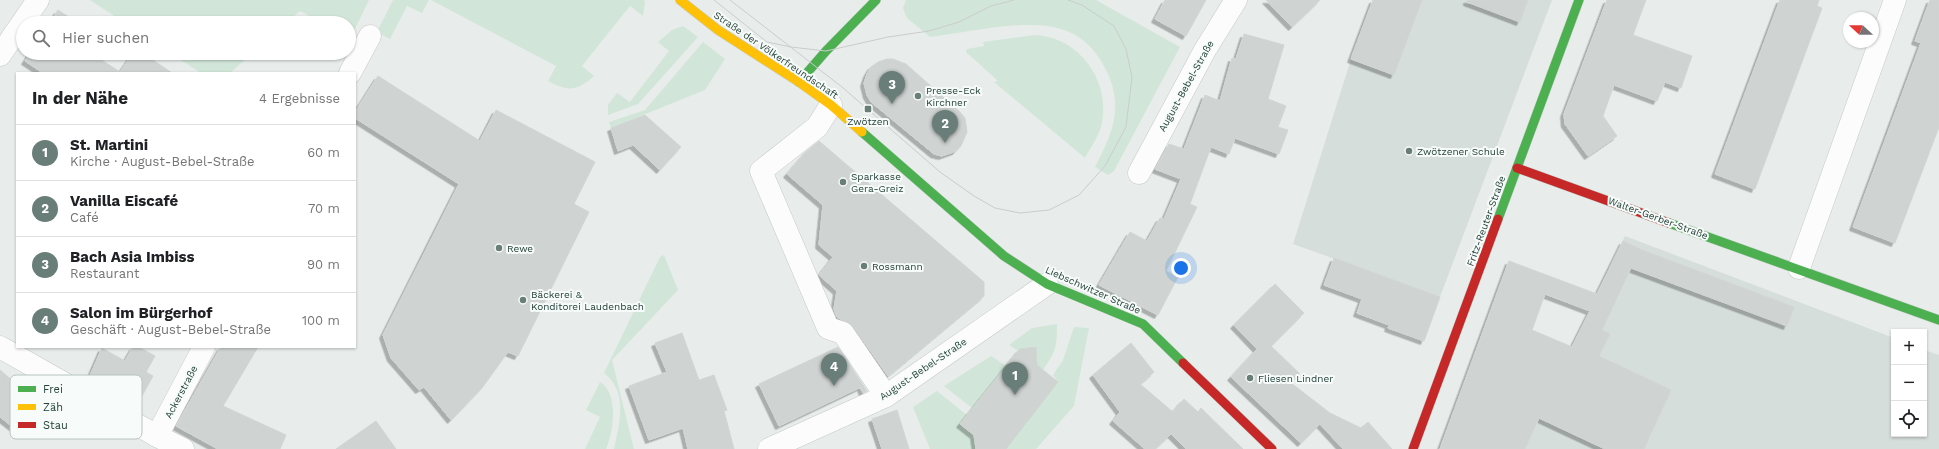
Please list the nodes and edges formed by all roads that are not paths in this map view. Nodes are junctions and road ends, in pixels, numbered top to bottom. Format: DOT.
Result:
graph roads {
  1 [pos="38,0"];
  2 [pos="680,0"];
  3 [pos="876,0"];
  4 [pos="1236,0"];
  5 [pos="1579,0"];
  6 [pos="1895,0"];
  7 [pos="27,16"];
  8 [pos="16,32"];
  9 [pos="370,36"];
  10 [pos="0,55"];
  11 [pos="351,72"];
  12 [pos="799,82"];
  13 [pos="831,105"];
  14 [pos="1517,168"];
  15 [pos="1139,173"];
  16 [pos="932,192"];
  17 [pos="1799,268"];
  18 [pos="1047,284"];
  19 [pos="1939,320"];
  20 [pos="0,347"];
  21 [pos="203,348"];
  22 [pos="49,375"];
  23 [pos="886,396"];
  24 [pos="142,427"];
  25 [pos="157,436"];
  26 [pos="183,449"];
  27 [pos="769,449"];
  28 [pos="1272,449"];
  29 [pos="1414,449"];
  1 -- 7 [label="street"];
  2 -- 12 [label="street, Straße der Völkerfreundschaft"];
  3 -- 12 [label="street"];
  4 -- 15 [label="street, August-Bebel-Straße"];
  5 -- 14 [label="street, Fritz-Reuter-Straße"];
  6 -- 17 [label="street"];
  8 -- 10 [label="street"];
  9 -- 11 [label="street"];
  12 -- 13 [label="street, Straße der Völkerfreundschaft"];
  13 -- 16 [label="street, Straße der Völkerfreundschaft"];
  13 -- 23 [label="street"];
  14 -- 17 [label="street, Walter-Gerber-Straße"];
  14 -- 29 [label="street, Fritz-Reuter-Straße"];
  16 -- 18 [label="street, Liebschwitzer Straße"];
  17 -- 19 [label="street, Walter-Gerber-Straße"];
  18 -- 23 [label="street, August-Bebel-Straße"];
  18 -- 28 [label="street, Liebschwitzer Straße"];
  20 -- 22 [label="street"];
  21 -- 25 [label="street, Ackerstraße"];
  23 -- 27 [label="street, August-Bebel-Straße"];
  24 -- 25 [label="street"];
  25 -- 26 [label="street"];
}
